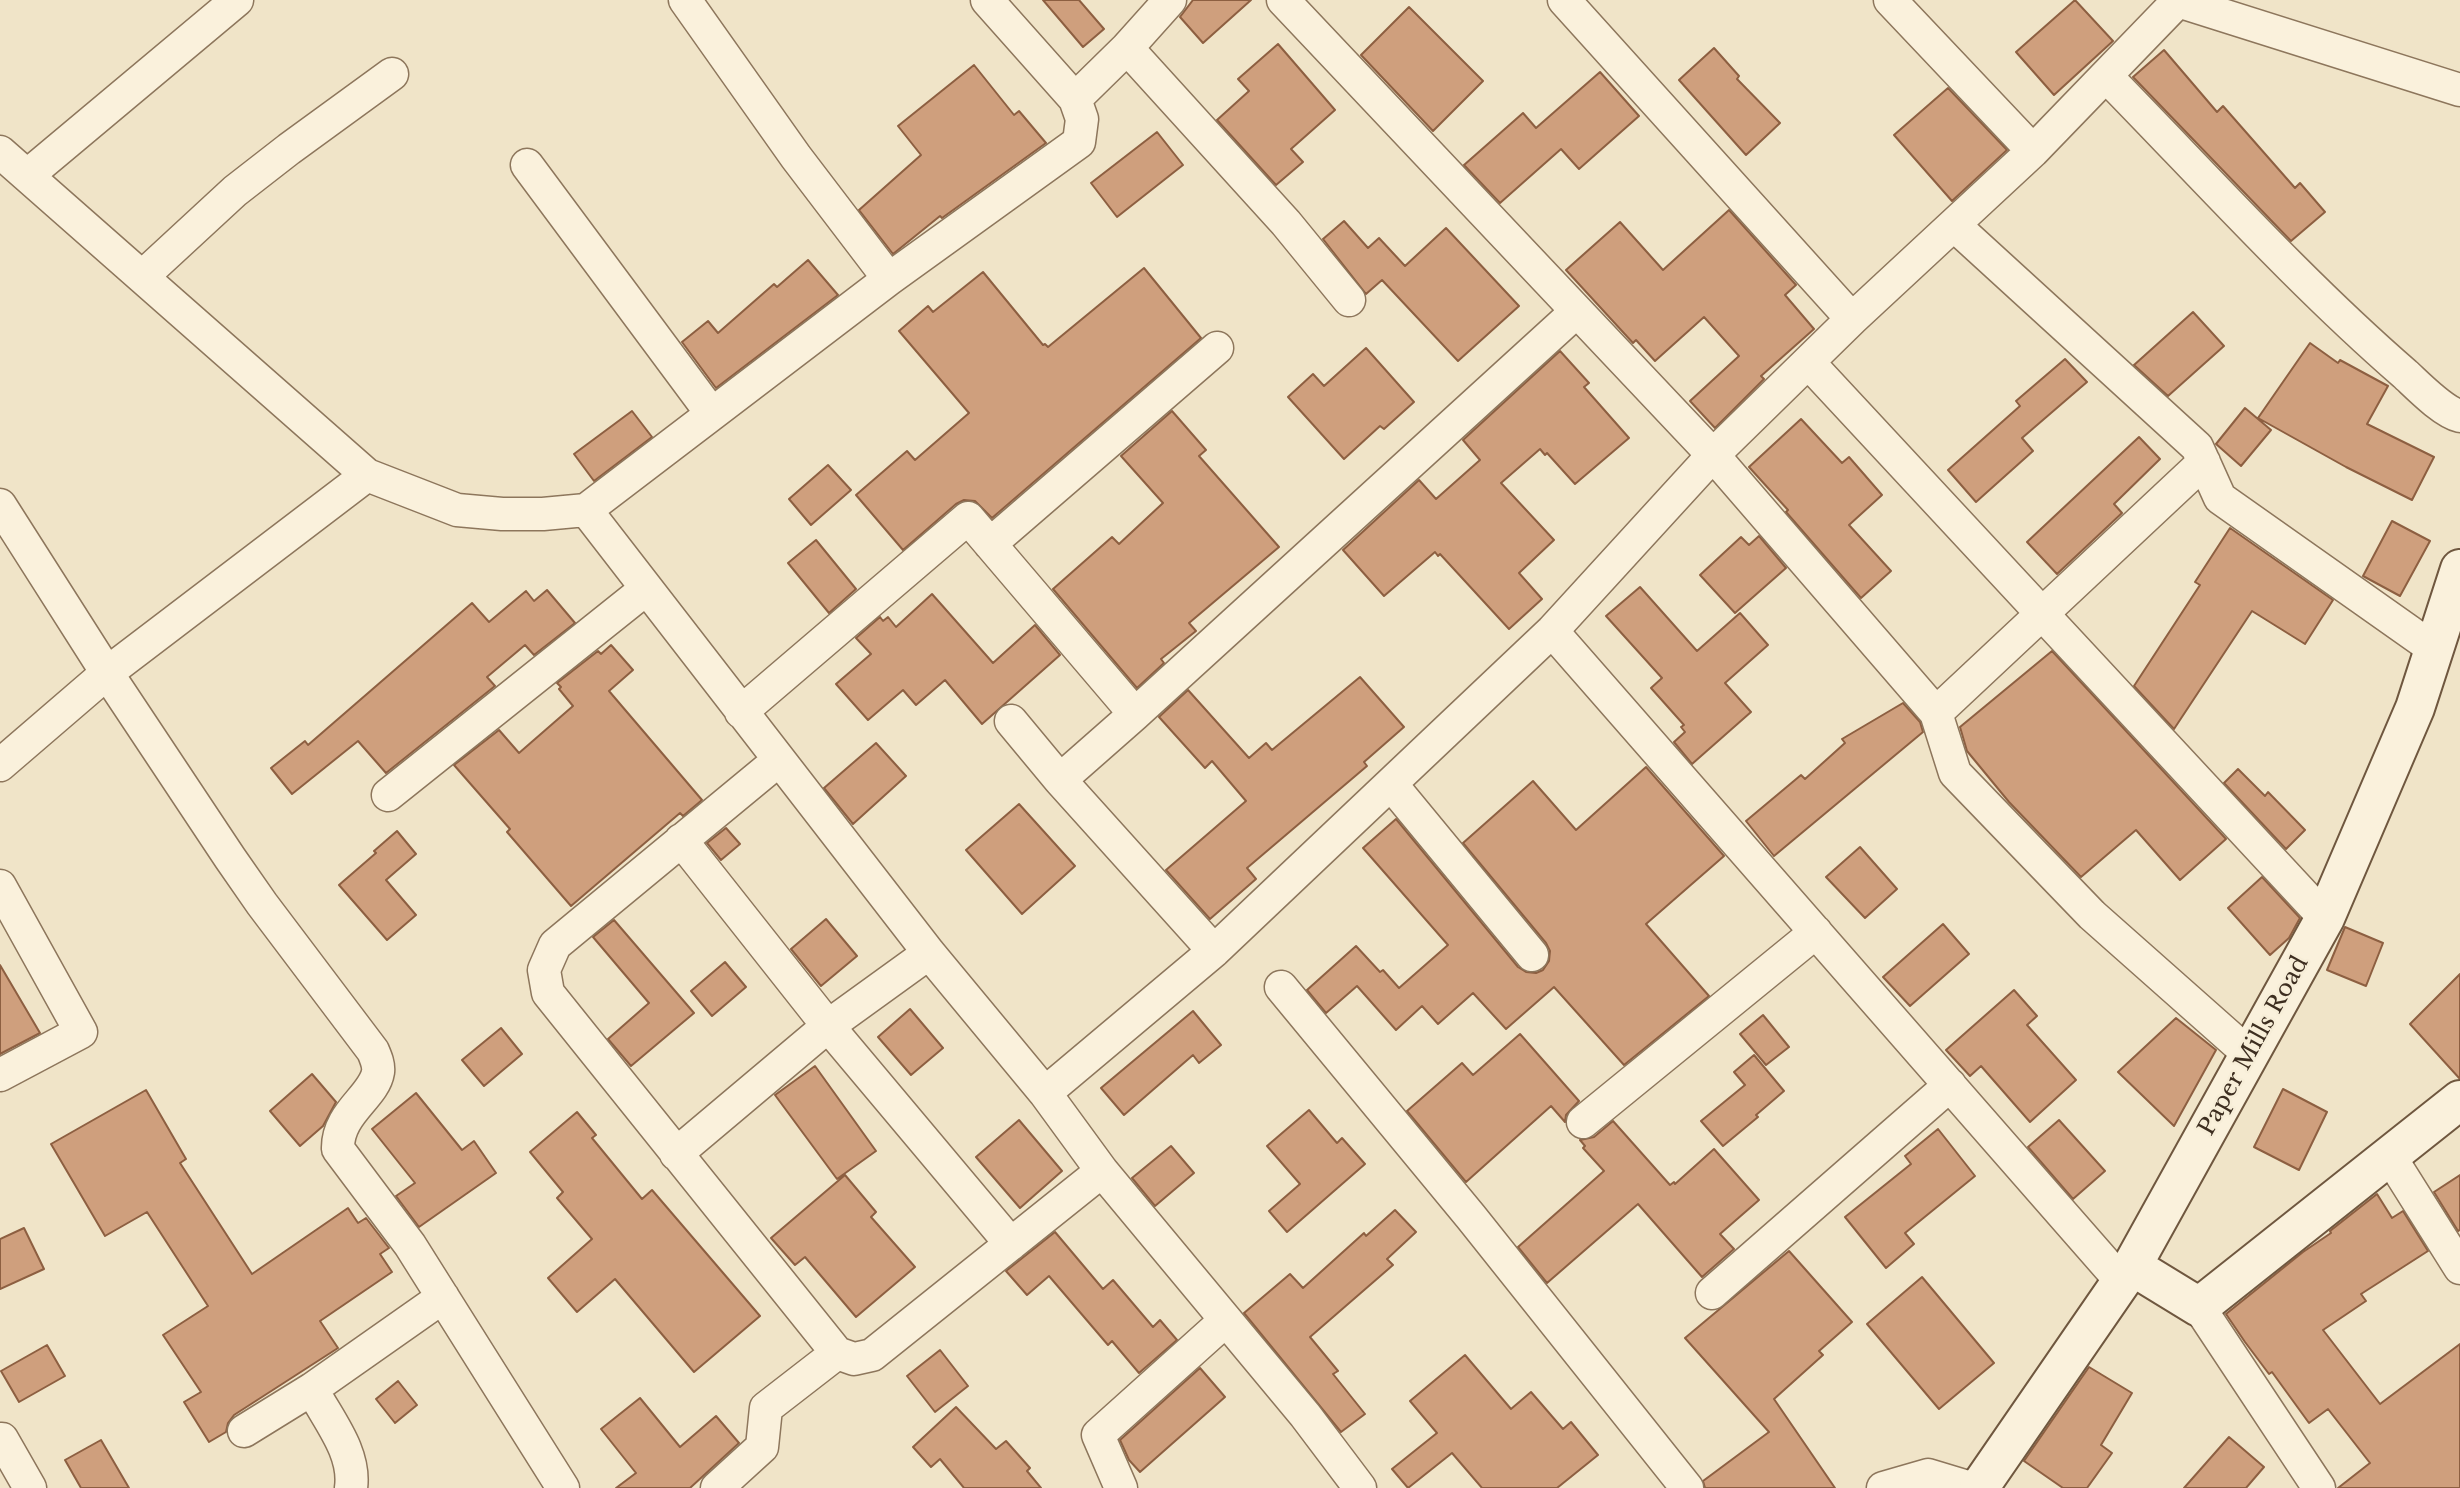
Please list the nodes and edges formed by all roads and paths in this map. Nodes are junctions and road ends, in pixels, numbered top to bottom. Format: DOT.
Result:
graph roads {
  1 [pos="237,0"];
  2 [pos="685,0"];
  3 [pos="987,0"];
  4 [pos="1170,0"];
  5 [pos="1283,0"];
  6 [pos="1564,0"];
  7 [pos="1890,0"];
  8 [pos="2179,1"];
  9 [pos="1127,48"];
  10 [pos="392,74"];
  11 [pos="2106,76"];
  12 [pos="2460,90"];
  13 [pos="1076,99"];
  14 [pos="2033,151"];
  15 [pos="0,152"];
  16 [pos="527,165"];
  17 [pos="28,175"];
  18 [pos="1954,225"];
  19 [pos="143,276"];
  20 [pos="890,279"];
  21 [pos="1349,300"];
  22 [pos="1577,311"];
  23 [pos="1853,319"];
  24 [pos="1217,348"];
  25 [pos="1808,362"];
  26 [pos="712,414"];
  27 [pos="2460,416"];
  28 [pos="1713,455"];
  29 [pos="2204,463"];
  30 [pos="367,475"];
  31 [pos="0,505"];
  32 [pos="586,510"];
  33 [pos="990,544"];
  34 [pos="646,589"];
  35 [pos="2456,596"];
  36 [pos="2043,614"];
  37 [pos="1552,631"];
  38 [pos="2434,649"];
  39 [pos="107,673"];
  40 [pos="741,712"];
  41 [pos="1936,713"];
  42 [pos="1135,714"];
  43 [pos="1011,721"];
  44 [pos="779,760"];
  45 [pos="0,765"];
  46 [pos="1060,780"];
  47 [pos="1391,784"];
  48 [pos="388,795"];
  49 [pos="681,840"];
  50 [pos="0,886"];
  51 [pos="2325,918"];
  52 [pos="1816,932"];
  53 [pos="1214,951"];
  54 [pos="929,953"];
  55 [pos="1532,955"];
  56 [pos="1281,987"];
  57 [pos="828,1026"];
  58 [pos="2250,1055"];
  59 [pos="0,1075"];
  60 [pos="1950,1085"];
  61 [pos="1045,1093"];
  62 [pos="2460,1100"];
  63 [pos="1583,1122"];
  64 [pos="676,1154"];
  65 [pos="2389,1155"];
  66 [pos="1102,1171"];
  67 [pos="1012,1244"];
  68 [pos="2460,1268"];
  69 [pos="2127,1274"];
  70 [pos="1712,1293"];
  71 [pos="443,1297"];
  72 [pos="2199,1307"];
  73 [pos="1226,1320"];
  74 [pos="837,1353"];
  75 [pos="312,1389"];
  76 [pos="244,1431"];
  77 [pos="2,1439"];
  78 [pos="30,1488"];
  79 [pos="351,1488"];
  80 [pos="563,1488"];
  81 [pos="717,1488"];
  82 [pos="1121,1488"];
  83 [pos="1360,1488"];
  84 [pos="1687,1488"];
  85 [pos="1884,1488"];
  86 [pos="1970,1488"];
  87 [pos="1979,1488"];
  88 [pos="2319,1488"];
  1 -- 17 [label="street"];
  2 -- 20 [label="street"];
  3 -- 13 [label="street"];
  4 -- 9 [label="street"];
  5 -- 22 [label="street"];
  6 -- 23 [label="street"];
  7 -- 14 [label="street"];
  8 -- 11 [label="street"];
  8 -- 12 [label="street"];
  9 -- 13 [label="street"];
  9 -- 21 [label="street"];
  10 -- 19 [label="street"];
  11 -- 14 [label="street"];
  11 -- 27 [label="street"];
  13 -- 20 [label="street"];
  14 -- 18 [label="street"];
  15 -- 17 [label="street"];
  16 -- 26 [label="street"];
  17 -- 19 [label="street"];
  18 -- 23 [label="street"];
  18 -- 29 [label="street"];
  19 -- 30 [label="street"];
  20 -- 26 [label="street"];
  22 -- 28 [label="street"];
  22 -- 42 [label="street"];
  23 -- 25 [label="street"];
  24 -- 33 [label="street"];
  25 -- 28 [label="street"];
  25 -- 36 [label="street"];
  26 -- 32 [label="street"];
  28 -- 37 [label="street"];
  28 -- 41 [label="street"];
  29 -- 36 [label="street"];
  29 -- 38 [label="street"];
  30 -- 32 [label="street"];
  30 -- 39 [label="street"];
  31 -- 39 [label="street"];
  32 -- 34 [label="street"];
  33 -- 40 [label="street"];
  33 -- 42 [label="street"];
  34 -- 40 [label="street"];
  34 -- 48 [label="street"];
  35 -- 38 [label="main road, Paper Mills Road"];
  36 -- 41 [label="street"];
  36 -- 51 [label="street"];
  37 -- 47 [label="street"];
  37 -- 52 [label="street"];
  38 -- 51 [label="main road, Paper Mills Road"];
  39 -- 45 [label="street"];
  39 -- 71 [label="street"];
  40 -- 44 [label="street"];
  41 -- 58 [label="street"];
  42 -- 46 [label="street"];
  43 -- 46 [label="street"];
  44 -- 49 [label="street"];
  44 -- 54 [label="street"];
  46 -- 53 [label="street"];
  47 -- 53 [label="street"];
  47 -- 55 [label="street"];
  49 -- 57 [label="street"];
  49 -- 64 [label="street"];
  50 -- 59 [label="street"];
  51 -- 58 [label="main road, Paper Mills Road"];
  52 -- 60 [label="street"];
  52 -- 63 [label="street"];
  53 -- 61 [label="street"];
  54 -- 57 [label="street"];
  54 -- 61 [label="street"];
  56 -- 84 [label="street"];
  57 -- 64 [label="street"];
  57 -- 67 [label="street"];
  58 -- 69 [label="main road, Paper Mills Road"];
  60 -- 69 [label="street"];
  60 -- 70 [label="street"];
  61 -- 66 [label="street"];
  62 -- 65 [label="main road"];
  64 -- 74 [label="street"];
  65 -- 68 [label="street"];
  65 -- 72 [label="main road"];
  66 -- 67 [label="street"];
  66 -- 73 [label="street"];
  67 -- 74 [label="street"];
  69 -- 72 [label="main road"];
  69 -- 87 [label="main road, Paper Mills Road"];
  71 -- 75 [label="street"];
  71 -- 80 [label="street"];
  72 -- 88 [label="street"];
  73 -- 82 [label="street"];
  73 -- 83 [label="street"];
  74 -- 81 [label="street"];
  75 -- 76 [label="street"];
  75 -- 79 [label="street"];
  77 -- 78 [label="street"];
  85 -- 86 [label="street"];
}
